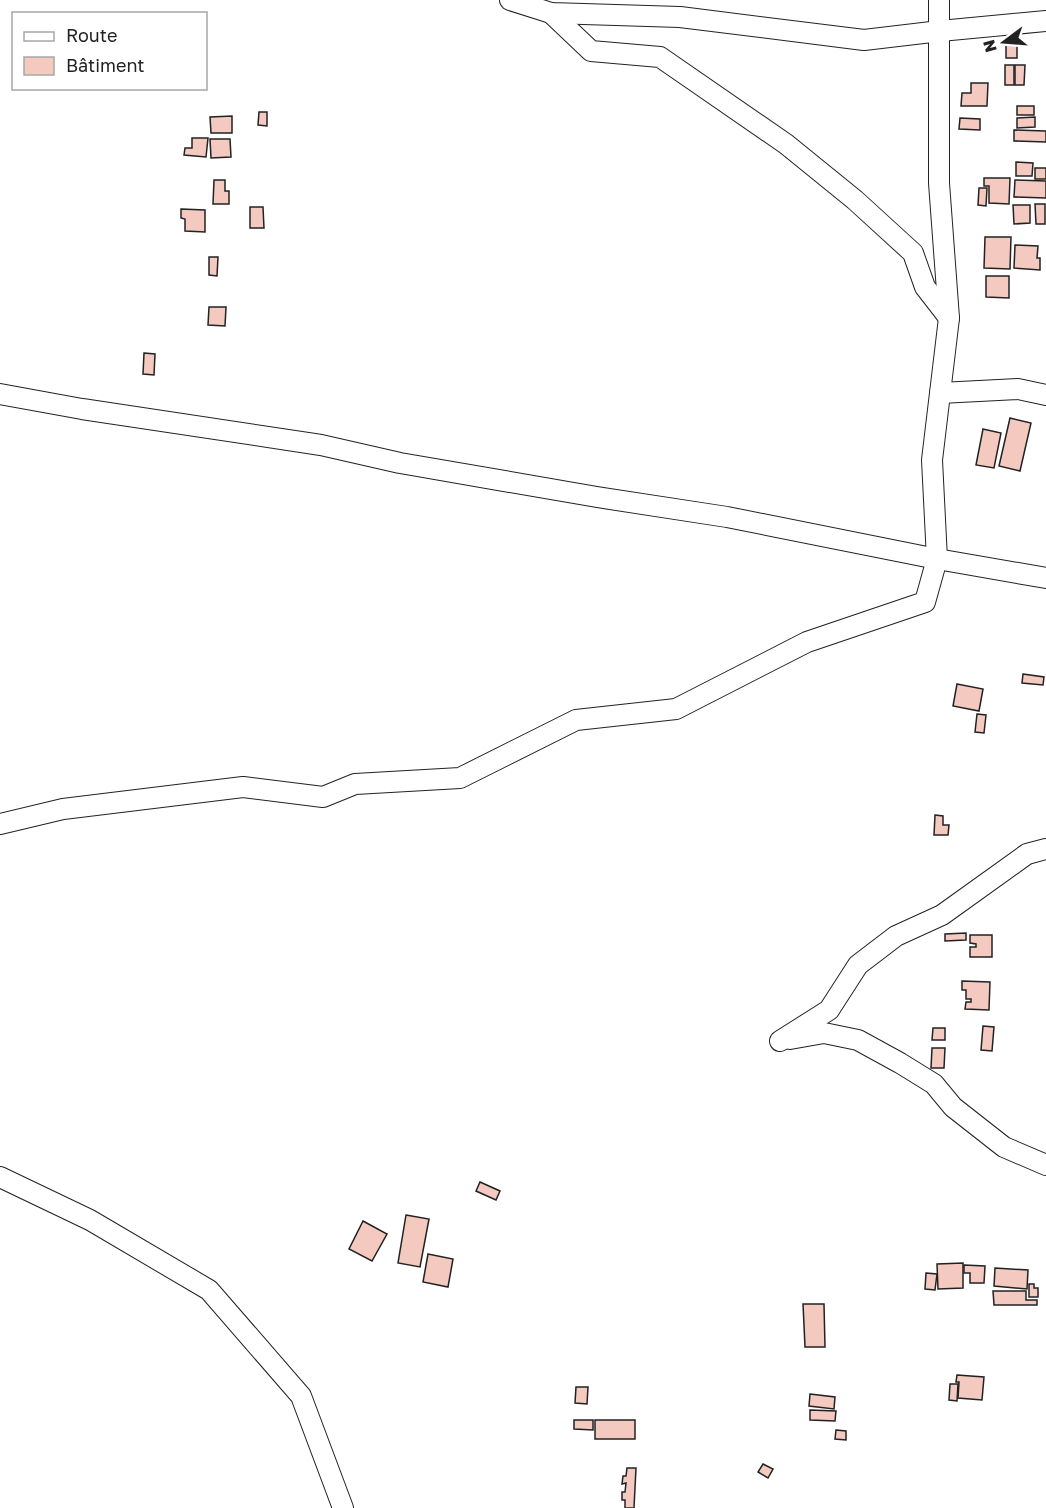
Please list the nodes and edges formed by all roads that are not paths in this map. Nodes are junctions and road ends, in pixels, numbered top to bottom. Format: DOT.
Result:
graph roads {
  1 [pos="510,0"];
  2 [pos="939,0"];
  3 [pos="551,13"];
  4 [pos="1046,21"];
  5 [pos="940,31"];
  6 [pos="949,318"];
  7 [pos="940,393"];
  8 [pos="0,394"];
  9 [pos="1046,394"];
  10 [pos="937,559"];
  11 [pos="1046,578"];
  12 [pos="0,824"];
  13 [pos="1046,849"];
  14 [pos="1046,1165"];
  15 [pos="0,1177"];
  16 [pos="343,1508"];
  1 -- 3 [label="street"];
  2 -- 5 [label="street"];
  3 -- 5 [label="street"];
  3 -- 6 [label="street"];
  4 -- 5 [label="street"];
  5 -- 6 [label="street"];
  6 -- 7 [label="street"];
  7 -- 9 [label="street"];
  7 -- 10 [label="street"];
  8 -- 10 [label="street"];
  10 -- 11 [label="street"];
  10 -- 12 [label="street"];
  13 -- 14 [label="street"];
  15 -- 16 [label="street"];
}
